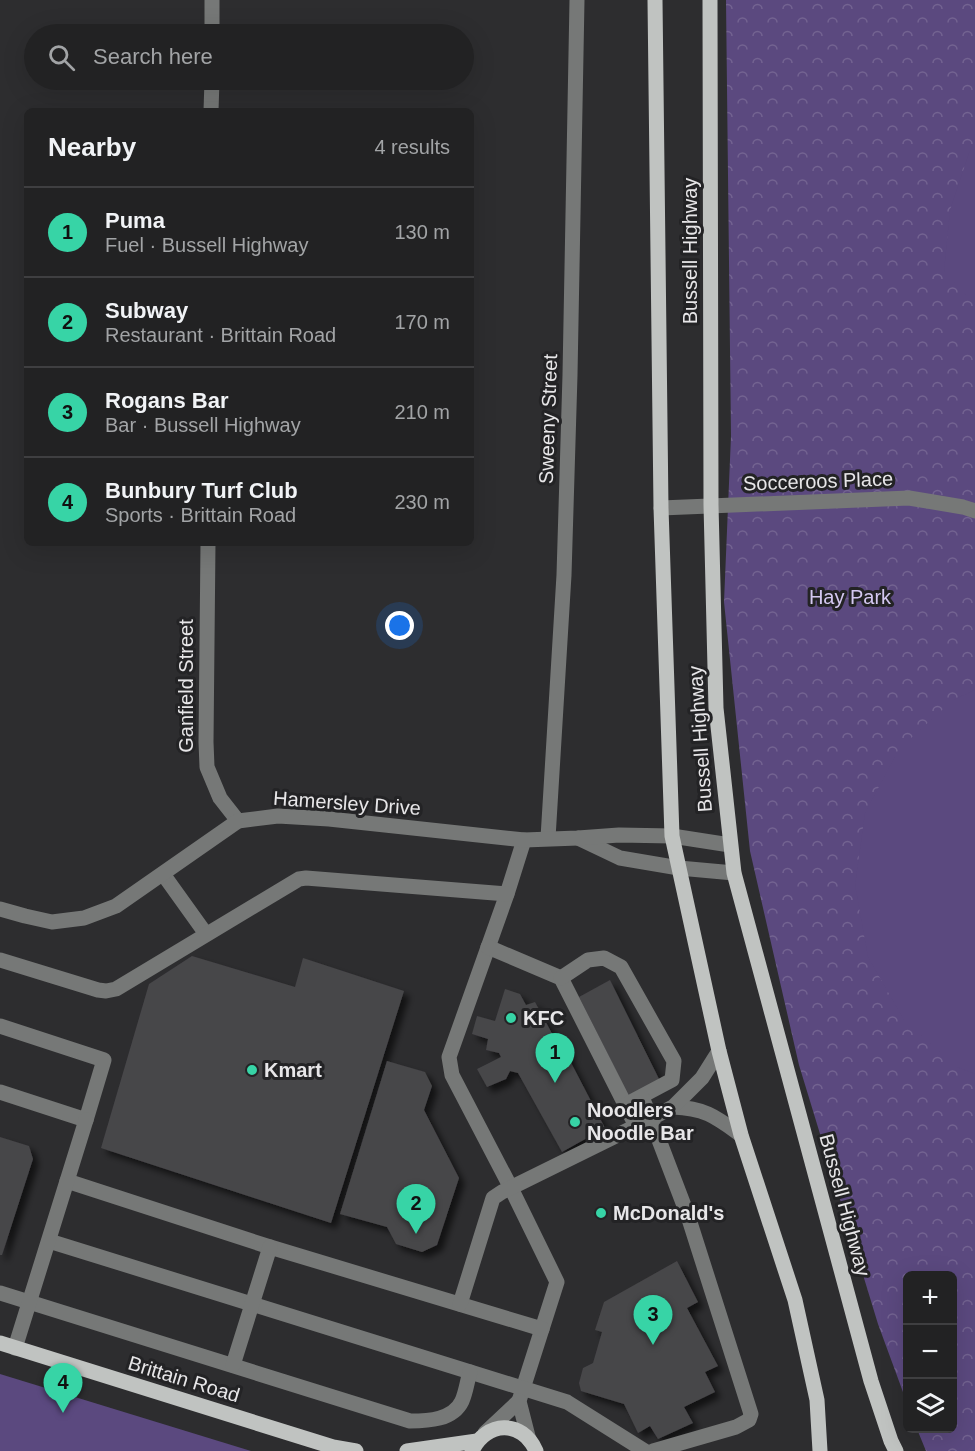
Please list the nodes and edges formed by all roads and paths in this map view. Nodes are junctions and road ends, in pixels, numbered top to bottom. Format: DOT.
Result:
graph roads {
  1 [pos="212,0"];
  2 [pos="577,0"];
  3 [pos="655,0"];
  4 [pos="710,0"];
  5 [pos="212,24"];
  6 [pos="212,90"];
  7 [pos="211,108"];
  8 [pos="711,506"];
  9 [pos="661,508"];
  10 [pos="975,511"];
  11 [pos="208,546"];
  12 [pos="238,820"];
  13 [pos="672,836"];
  14 [pos="548,838"];
  15 [pos="578,838"];
  16 [pos="525,840"];
  17 [pos="730,845"];
  18 [pos="679,868"];
  19 [pos="734,873"];
  20 [pos="163,874"];
  21 [pos="507,894"];
  22 [pos="0,909"];
  23 [pos="206,934"];
  24 [pos="488,946"];
  25 [pos="0,960"];
  26 [pos="561,978"];
  27 [pos="0,1026"];
  28 [pos="719,1051"];
  29 [pos="0,1092"];
  30 [pos="642,1097"];
  31 [pos="626,1106"];
  32 [pos="673,1107"];
  33 [pos="651,1119"];
  34 [pos="86,1120"];
  35 [pos="636,1126"];
  36 [pos="741,1135"];
  37 [pos="67,1181"];
  38 [pos="511,1188"];
  39 [pos="48,1241"];
  40 [pos="270,1247"];
  41 [pos="0,1293"];
  42 [pos="30,1302"];
  43 [pos="460,1304"];
  44 [pos="252,1305"];
  45 [pos="543,1329"];
  46 [pos="0,1343"];
  47 [pos="15,1348"];
  48 [pos="233,1365"];
  49 [pos="470,1372"];
  50 [pos="520,1395"];
  51 [pos="478,1442"];
  52 [pos="536,1446"];
  53 [pos="356,1451"];
  54 [pos="407,1451"];
  55 [pos="645,1451"];
  56 [pos="653,1451"];
  57 [pos="820,1451"];
  58 [pos="896,1451"];
  1 -- 5 [label="street"];
  2 -- 14 [label="street, Sweeny Street"];
  3 -- 9 [label="main road, Bussell Highway"];
  4 -- 8 [label="main road, Bussell Highway"];
  6 -- 7 [label="street"];
  8 -- 9 [label="street, Socceroos Place"];
  8 -- 10 [label="street, Socceroos Place"];
  8 -- 17 [label="main road, Bussell Highway"];
  9 -- 13 [label="main road, Bussell Highway"];
  11 -- 12 [label="street, Ganfield Street"];
  12 -- 16 [label="street, Hamersley Drive"];
  12 -- 20 [label="street"];
  13 -- 15 [label="street, Hamersley Drive"];
  13 -- 17 [label="street, Hamersley Drive"];
  13 -- 18 [label="main road, Bussell Highway"];
  14 -- 15 [label="street, Hamersley Drive"];
  14 -- 16 [label="street, Hamersley Drive"];
  15 -- 18 [label="street, Hamersley Drive"];
  16 -- 21 [label="street"];
  17 -- 19 [label="main road, Bussell Highway"];
  18 -- 19 [label="street, Hamersley Drive"];
  18 -- 28 [label="main road, Bussell Highway"];
  19 -- 58 [label="main road, Bussell Highway"];
  20 -- 22 [label="street"];
  20 -- 23 [label="street"];
  21 -- 23 [label="street"];
  21 -- 24 [label="street"];
  23 -- 25 [label="street"];
  24 -- 26 [label="street"];
  24 -- 38 [label="street"];
  26 -- 30 [label="street"];
  26 -- 31 [label="street"];
  27 -- 34 [label="street"];
  28 -- 32 [label="street"];
  28 -- 36 [label="main road, Bussell Highway"];
  29 -- 34 [label="street"];
  30 -- 31 [label="street"];
  30 -- 33 [label="street"];
  31 -- 35 [label="street"];
  32 -- 33 [label="street"];
  32 -- 36 [label="street"];
  33 -- 35 [label="street"];
  33 -- 56 [label="street"];
  34 -- 37 [label="street"];
  35 -- 38 [label="street"];
  36 -- 57 [label="main road, Bussell Highway"];
  37 -- 39 [label="street"];
  37 -- 40 [label="street"];
  38 -- 43 [label="street"];
  38 -- 45 [label="street"];
  39 -- 42 [label="street"];
  39 -- 44 [label="street"];
  40 -- 43 [label="street"];
  40 -- 44 [label="street"];
  41 -- 42 [label="street"];
  42 -- 47 [label="street"];
  42 -- 48 [label="street"];
  43 -- 45 [label="street"];
  44 -- 48 [label="street"];
  44 -- 49 [label="street"];
  45 -- 50 [label="street"];
  46 -- 47 [label="main road, Brittain Road"];
  47 -- 53 [label="main road, Brittain Road"];
  48 -- 49 [label="street"];
  49 -- 50 [label="street"];
  50 -- 51 [label="street"];
  50 -- 52 [label="street"];
  50 -- 55 [label="street"];
  51 -- 52 [label="main road"];
  51 -- 54 [label="main road"];
}
